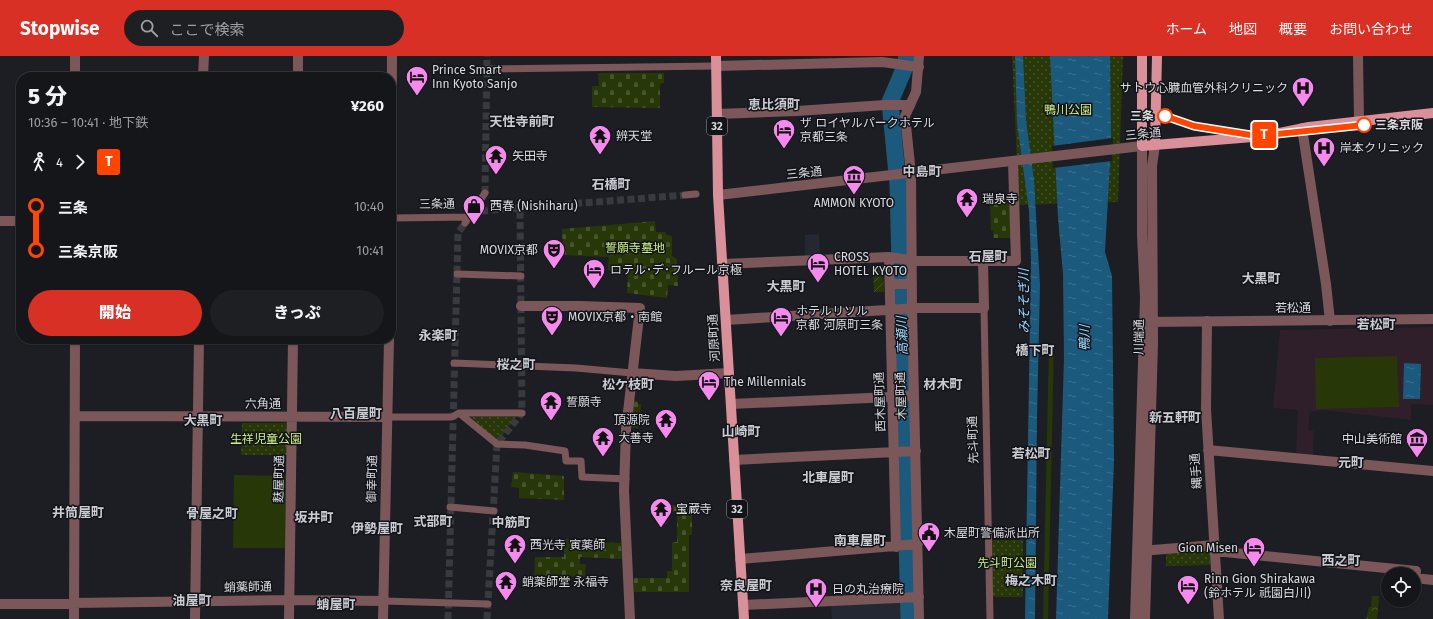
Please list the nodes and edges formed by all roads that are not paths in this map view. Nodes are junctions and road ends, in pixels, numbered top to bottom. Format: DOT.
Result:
graph roads {
  1 [pos="75,56"];
  2 [pos="204,56"];
  3 [pos="298,56"];
  4 [pos="392,56"];
  5 [pos="919,56"];
  6 [pos="1142,56"];
  7 [pos="1157,56"];
  8 [pos="1358,56"];
  9 [pos="716,61"];
  10 [pos="915,67"];
  11 [pos="487,69"];
  12 [pos="75,72"];
  13 [pos="203,72"];
  14 [pos="298,72"];
  15 [pos="392,72"];
  16 [pos="910,105"];
  17 [pos="1433,113"];
  18 [pos="717,114"];
  19 [pos="1359,121"];
  20 [pos="1302,128"];
  21 [pos="1154,145"];
  22 [pos="1142,146"];
  23 [pos="1016,162"];
  24 [pos="907,174"];
  25 [pos="485,193"];
  26 [pos="696,194"];
  27 [pos="685,195"];
  28 [pos="718,195"];
  29 [pos="481,211"];
  30 [pos="396,218"];
  31 [pos="468,220"];
  32 [pos="0,221"];
  33 [pos="16,221"];
  34 [pos="891,258"];
  35 [pos="908,260"];
  36 [pos="983,261"];
  37 [pos="722,264"];
  38 [pos="457,274"];
  39 [pos="520,276"];
  40 [pos="892,284"];
  41 [pos="908,284"];
  42 [pos="521,306"];
  43 [pos="984,308"];
  44 [pos="901,310"];
  45 [pos="1433,319"];
  46 [pos="726,320"];
  47 [pos="1206,321"];
  48 [pos="1330,321"];
  49 [pos="1148,322"];
  50 [pos="75,344"];
  51 [pos="199,344"];
  52 [pos="293,344"];
  53 [pos="388,344"];
  54 [pos="454,363"];
  55 [pos="632,373"];
  56 [pos="729,373"];
  57 [pos="895,396"];
  58 [pos="912,396"];
  59 [pos="731,404"];
  60 [pos="459,414"];
  61 [pos="522,414"];
  62 [pos="75,416"];
  63 [pos="198,416"];
  64 [pos="293,417"];
  65 [pos="387,417"];
  66 [pos="1208,450"];
  67 [pos="905,451"];
  68 [pos="734,460"];
  69 [pos="1433,471"];
  70 [pos="626,479"];
  71 [pos="450,507"];
  72 [pos="494,511"];
  73 [pos="907,545"];
  74 [pos="1215,548"];
  75 [pos="1143,551"];
  76 [pos="740,558"];
  77 [pos="1433,580"];
  78 [pos="912,597"];
  79 [pos="290,600"];
  80 [pos="196,601"];
  81 [pos="383,601"];
  82 [pos="74,602"];
  83 [pos="0,604"];
  84 [pos="488,604"];
  85 [pos="743,605"];
  86 [pos="74,619"];
  87 [pos="195,619"];
  88 [pos="289,619"];
  89 [pos="382,619"];
  90 [pos="630,619"];
  91 [pos="744,619"];
  92 [pos="919,619"];
  93 [pos="990,619"];
  94 [pos="1135,619"];
  95 [pos="1145,619"];
  96 [pos="1219,619"];
  1 -- 12 [label="street"];
  2 -- 13 [label="street"];
  3 -- 14 [label="street"];
  4 -- 15 [label="street"];
  5 -- 10 [label="street, 木屋町通"];
  6 -- 22 [label="main road, 川端通"];
  7 -- 21 [label="main road, 川端通"];
  8 -- 19 [label="street"];
  9 -- 10 [label="street"];
  9 -- 11 [label="street"];
  9 -- 18 [label="main road, 河原町通 / 32"];
  10 -- 16 [label="street, 木屋町通"];
  16 -- 18 [label="street"];
  16 -- 24 [label="street, 木屋町通"];
  17 -- 19 [label="main road, 三条通"];
  18 -- 28 [label="main road, 河原町通 / 32"];
  19 -- 20 [label="main road, 三条通"];
  20 -- 21 [label="main road, 三条通"];
  20 -- 48 [label="street"];
  21 -- 22 [label="main road, 三条通"];
  21 -- 49 [label="street, 川端通"];
  22 -- 23 [label="street, 三条通"];
  22 -- 49 [label="street, 川端通"];
  23 -- 24 [label="street, 三条通"];
  23 -- 36 [label="street"];
  24 -- 28 [label="street, 三条通"];
  24 -- 35 [label="street, 木屋町通"];
  25 -- 31 [label="street"];
  26 -- 27 [label="street"];
  28 -- 37 [label="main road, 河原町通 / 32"];
  29 -- 31 [label="street, 三条通"];
  30 -- 31 [label="street, 三条通"];
  32 -- 33 [label="street"];
  34 -- 35 [label="street"];
  34 -- 37 [label="street"];
  34 -- 40 [label="street, 西木屋町通"];
  35 -- 36 [label="street"];
  35 -- 41 [label="street, 木屋町通"];
  36 -- 43 [label="street, 先斗町通"];
  37 -- 46 [label="main road, 河原町通 / 32"];
  38 -- 39 [label="street"];
  40 -- 41 [label="street"];
  40 -- 44 [label="street, 西木屋町通"];
  41 -- 44 [label="street, 木屋町通"];
  42 -- 55 [label="street"];
  43 -- 44 [label="street"];
  43 -- 93 [label="street, 先斗町通"];
  44 -- 46 [label="street"];
  44 -- 57 [label="street, 西木屋町通"];
  44 -- 58 [label="street, 木屋町通"];
  45 -- 48 [label="street, 若松通"];
  46 -- 56 [label="main road, 河原町通 / 32"];
  47 -- 48 [label="street, 若松通"];
  47 -- 49 [label="street, 若松通"];
  47 -- 66 [label="street, 縄手通"];
  49 -- 75 [label="street, 川端通"];
  50 -- 62 [label="street"];
  51 -- 63 [label="street"];
  52 -- 64 [label="street, 麩屋町通"];
  53 -- 65 [label="street, 御幸町通"];
  54 -- 55 [label="street"];
  55 -- 56 [label="street"];
  55 -- 70 [label="street"];
  56 -- 59 [label="main road, 河原町通 / 32"];
  57 -- 58 [label="street"];
  57 -- 59 [label="street"];
  57 -- 67 [label="street, 西木屋町通"];
  58 -- 67 [label="street, 木屋町通"];
  59 -- 68 [label="main road, 河原町通 / 32"];
  60 -- 61 [label="street"];
  60 -- 65 [label="street, 六角通"];
  60 -- 70 [label="street"];
  62 -- 63 [label="street, 六角通"];
  62 -- 82 [label="street"];
  63 -- 64 [label="street, 六角通"];
  63 -- 80 [label="street"];
  64 -- 65 [label="street, 六角通"];
  64 -- 79 [label="street, 麩屋町通"];
  65 -- 81 [label="street, 御幸町通"];
  66 -- 69 [label="street"];
  66 -- 74 [label="street, 縄手通"];
  67 -- 68 [label="street"];
  67 -- 73 [label="street, 西木屋町通"];
  67 -- 73 [label="street, 木屋町通"];
  68 -- 76 [label="main road, 河原町通 / 32"];
  70 -- 90 [label="street"];
  71 -- 72 [label="street"];
  73 -- 76 [label="street"];
  73 -- 78 [label="street, 木屋町通"];
  74 -- 75 [label="street"];
  74 -- 77 [label="street"];
  74 -- 96 [label="street, 縄手通"];
  75 -- 94 [label="street, 川端通"];
  75 -- 95 [label="street, 川端通"];
  76 -- 85 [label="main road, 河原町通 / 32"];
  78 -- 85 [label="street"];
  78 -- 92 [label="street, 木屋町通"];
  79 -- 80 [label="street, 蛸薬師通"];
  79 -- 81 [label="street, 蛸薬師通"];
  79 -- 88 [label="street, 麩屋町通"];
  80 -- 82 [label="street, 蛸薬師通"];
  80 -- 87 [label="street"];
  81 -- 84 [label="street, 蛸薬師通"];
  81 -- 89 [label="street, 御幸町通"];
  82 -- 83 [label="street, 蛸薬師通"];
  82 -- 86 [label="street"];
  85 -- 91 [label="main road, 河原町通 / 32"];
}
